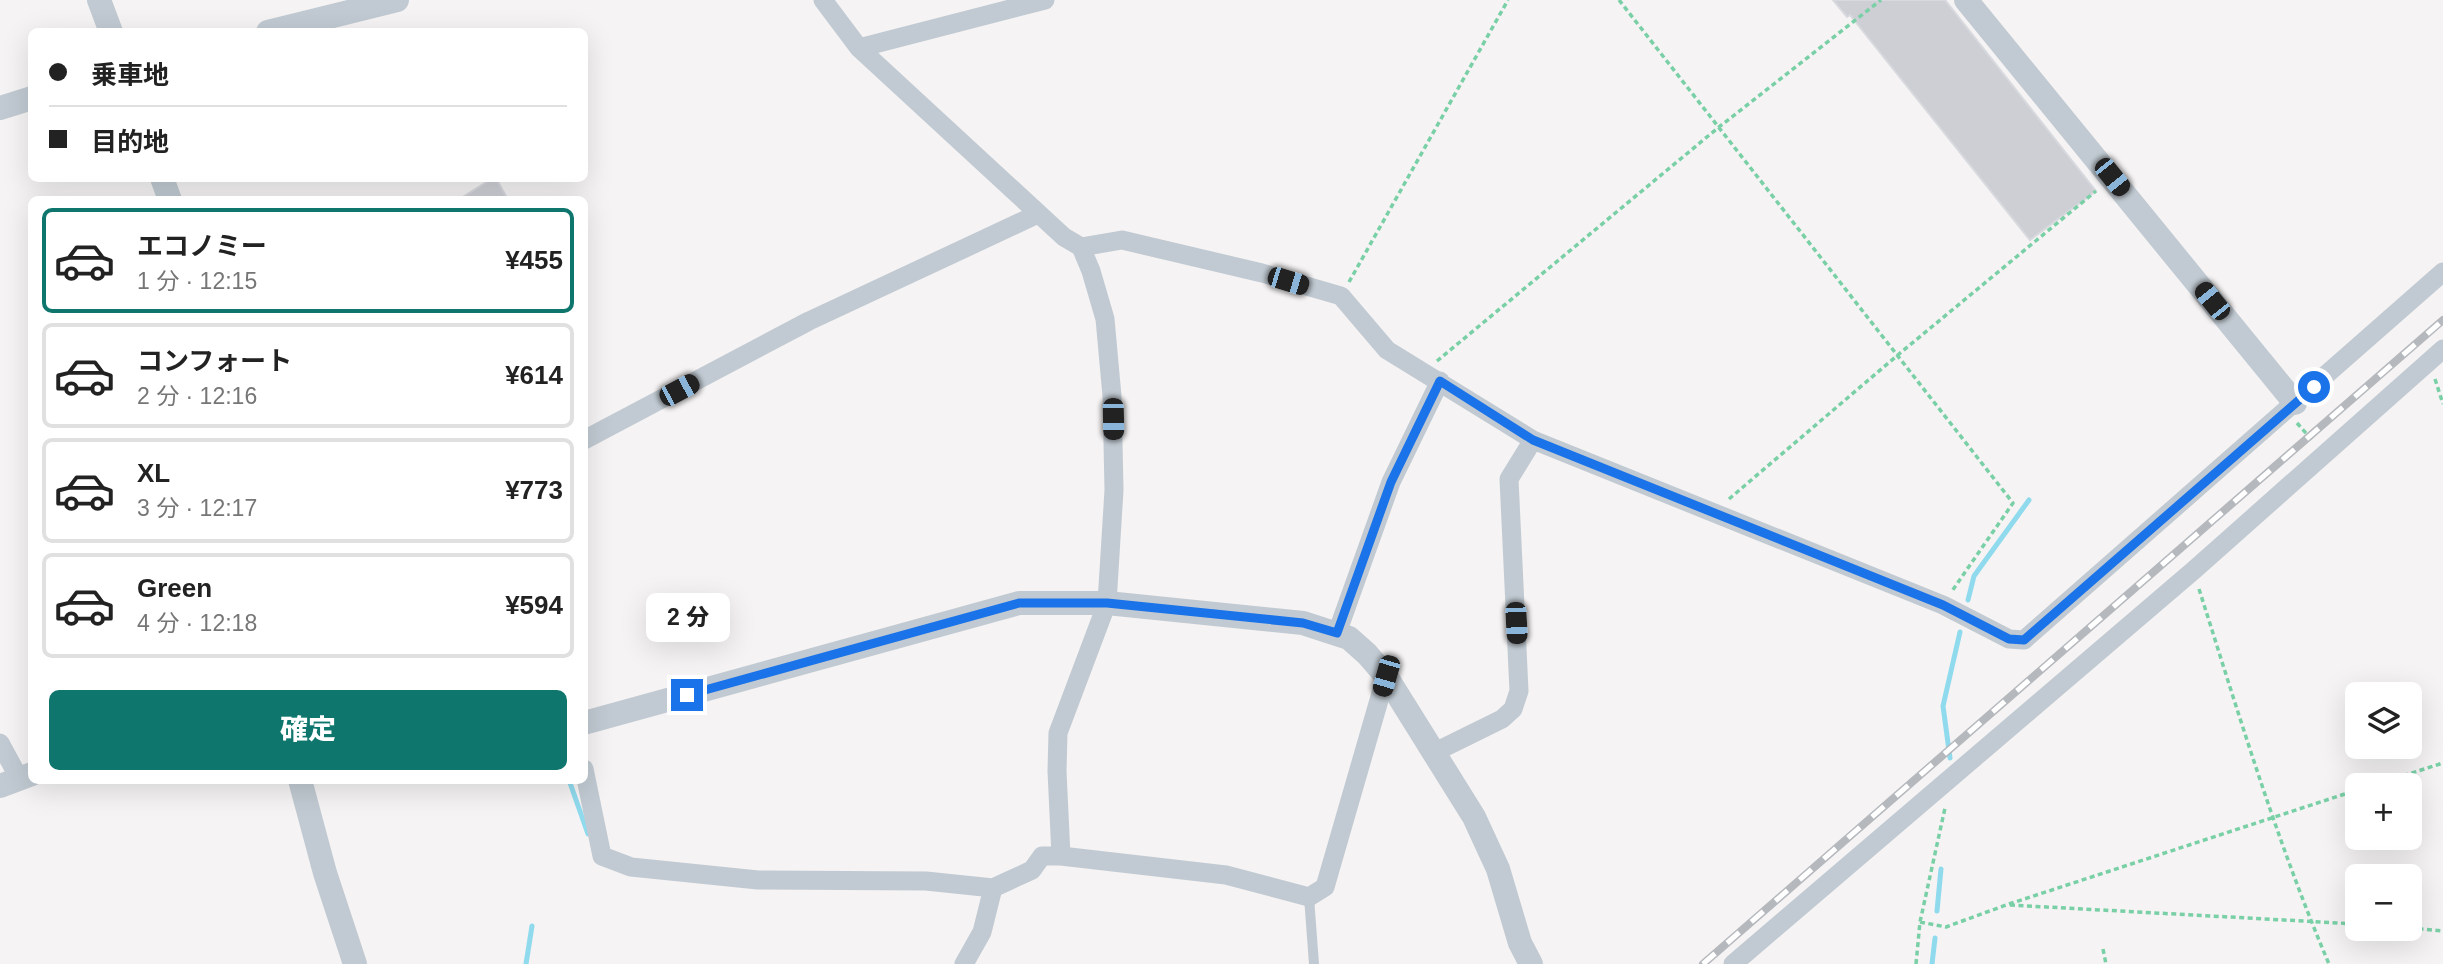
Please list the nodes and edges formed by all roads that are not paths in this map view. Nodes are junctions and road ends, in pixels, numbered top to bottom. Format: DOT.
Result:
graph roads {
  1 [pos="99,0"];
  2 [pos="397,0"];
  3 [pos="823,0"];
  4 [pos="1045,0"];
  5 [pos="1966,0"];
  6 [pos="110,28"];
  7 [pos="284,28"];
  8 [pos="859,48"];
  9 [pos="28,99"];
  10 [pos="0,108"];
  11 [pos="1038,214"];
  12 [pos="1081,247"];
  13 [pos="2443,272"];
  14 [pos="2436,355"];
  15 [pos="1432,376"];
  16 [pos="2291,407"];
  17 [pos="588,438"];
  18 [pos="1533,440"];
  19 [pos="1107,603"];
  20 [pos="1337,633"];
  21 [pos="1386,676"];
  22 [pos="588,722"];
  23 [pos="0,743"];
  24 [pos="1433,753"];
  25 [pos="17,779"];
  26 [pos="301,784"];
  27 [pos="587,784"];
  28 [pos="1061,856"];
  29 [pos="993,888"];
  30 [pos="1309,897"];
  31 [pos="355,964"];
  32 [pos="964,964"];
  33 [pos="1314,964"];
  34 [pos="1531,964"];
  35 [pos="1733,964"];
  1 -- 6 [label="street"];
  2 -- 7 [label="street"];
  3 -- 8 [label="street"];
  4 -- 8 [label="street"];
  5 -- 16 [label="street"];
  8 -- 11 [label="street"];
  9 -- 10 [label="street"];
  11 -- 12 [label="street"];
  11 -- 17 [label="street"];
  12 -- 15 [label="street"];
  12 -- 19 [label="street"];
  13 -- 16 [label="street"];
  14 -- 35 [label="street"];
  15 -- 18 [label="street"];
  15 -- 20 [label="street"];
  16 -- 18 [label="street"];
  18 -- 24 [label="street"];
  19 -- 20 [label="street"];
  19 -- 22 [label="street"];
  19 -- 28 [label="street"];
  20 -- 21 [label="street"];
  21 -- 24 [label="street"];
  21 -- 30 [label="street"];
  23 -- 25 [label="street"];
  24 -- 34 [label="street"];
  26 -- 31 [label="street"];
  27 -- 29 [label="street"];
  28 -- 29 [label="street"];
  28 -- 30 [label="street"];
  29 -- 32 [label="street"];
  30 -- 33 [label="lane"];
}
